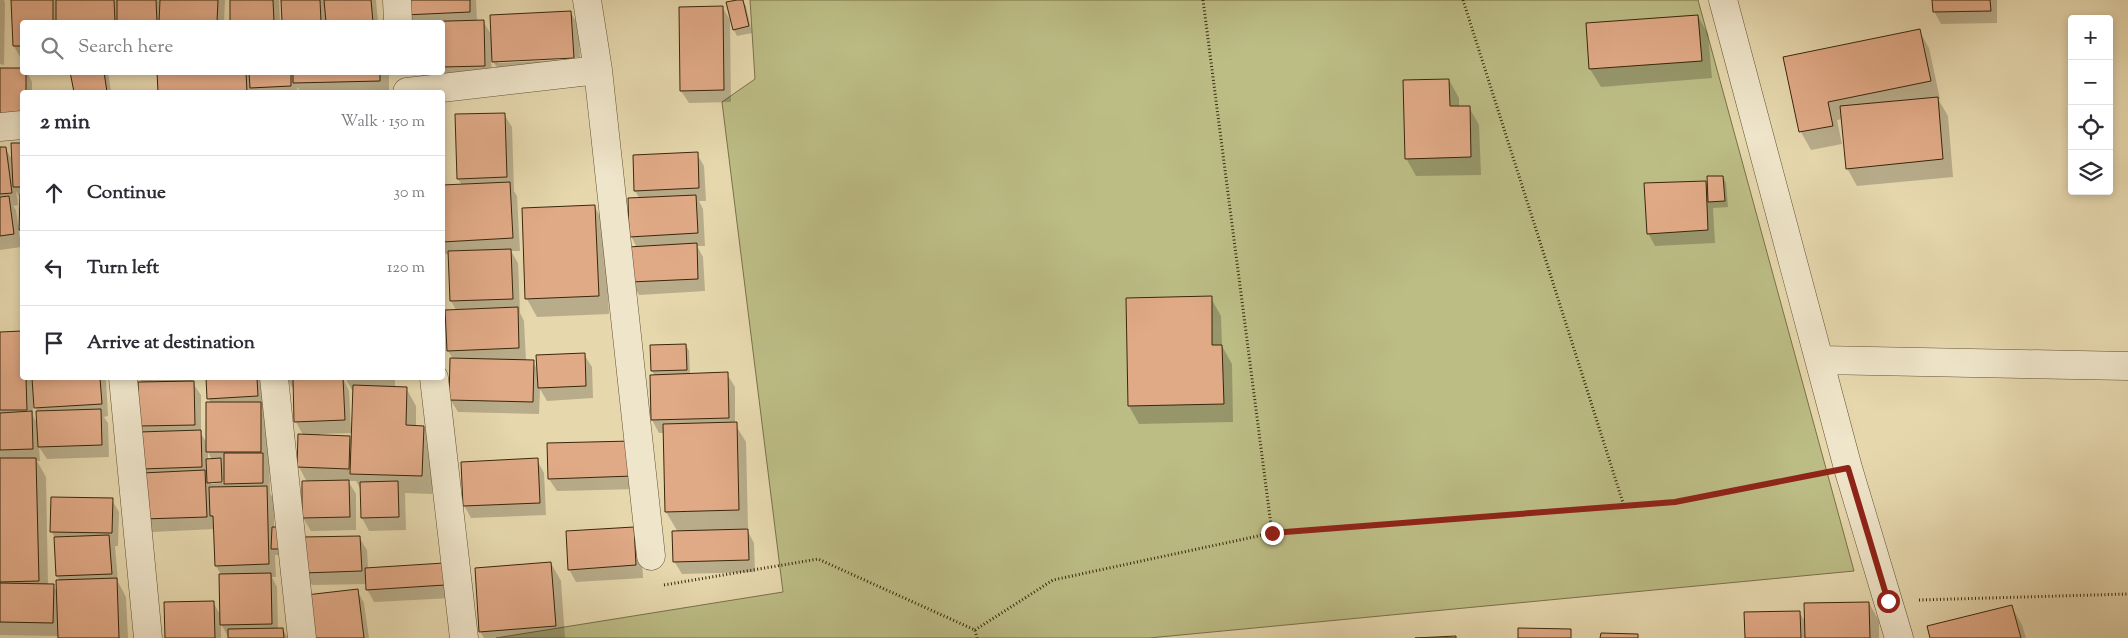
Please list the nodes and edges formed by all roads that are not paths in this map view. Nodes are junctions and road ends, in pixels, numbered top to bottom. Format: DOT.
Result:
graph roads {
  1 [pos="397,0"];
  2 [pos="588,0"];
  3 [pos="1723,0"];
  4 [pos="398,20"];
  5 [pos="598,70"];
  6 [pos="401,75"];
  7 [pos="402,90"];
  8 [pos="424,90"];
  9 [pos="20,125"];
  10 [pos="0,127"];
  11 [pos="1821,360"];
  12 [pos="2128,366"];
  13 [pos="123,380"];
  14 [pos="274,380"];
  15 [pos="434,380"];
  16 [pos="651,556"];
  17 [pos="148,638"];
  18 [pos="302,638"];
  19 [pos="464,638"];
  20 [pos="1900,638"];
  1 -- 4 [label="street"];
  2 -- 5 [label="street"];
  3 -- 11 [label="street"];
  5 -- 8 [label="street"];
  5 -- 16 [label="street"];
  6 -- 7 [label="street"];
  9 -- 10 [label="street"];
  11 -- 12 [label="street"];
  11 -- 20 [label="street"];
  13 -- 17 [label="street"];
  14 -- 18 [label="street"];
  15 -- 19 [label="street"];
}
